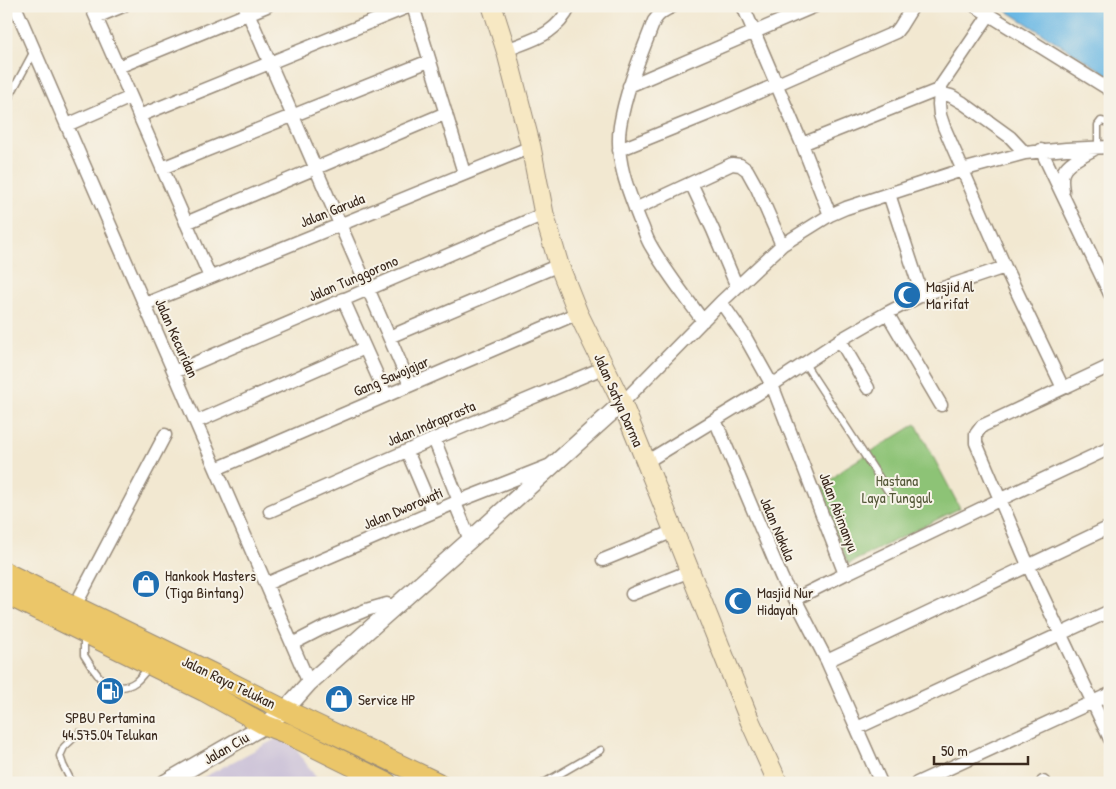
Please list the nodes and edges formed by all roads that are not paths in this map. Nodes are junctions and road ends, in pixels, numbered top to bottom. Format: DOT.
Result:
graph roads {
  1 [pos="15,6"];
  2 [pos="123,6"];
  3 [pos="267,6"];
  4 [pos="411,6"];
  5 [pos="492,6"];
  6 [pos="570,6"];
  7 [pos="673,6"];
  8 [pos="743,6"];
  9 [pos="815,6"];
  10 [pos="913,6"];
  11 [pos="975,6"];
  12 [pos="247,10"];
  13 [pos="93,12"];
  14 [pos="989,15"];
  15 [pos="754,32"];
  16 [pos="34,50"];
  17 [pos="506,50"];
  18 [pos="429,61"];
  19 [pos="270,63"];
  20 [pos="118,68"];
  21 [pos="777,85"];
  22 [pos="629,86"];
  23 [pos="1110,90"];
  24 [pos="939,91"];
  25 [pos="131,97"];
  26 [pos="6,103"];
  27 [pos="446,113"];
  28 [pos="139,116"];
  29 [pos="293,116"];
  30 [pos="1110,123"];
  31 [pos="67,125"];
  32 [pos="802,144"];
  33 [pos="531,147"];
  34 [pos="1104,147"];
  35 [pos="619,150"];
  36 [pos="1041,150"];
  37 [pos="1025,153"];
  38 [pos="162,168"];
  39 [pos="316,168"];
  40 [pos="962,170"];
  41 [pos="464,174"];
  42 [pos="691,183"];
  43 [pos="889,194"];
  44 [pos="1064,198"];
  45 [pos="635,209"];
  46 [pos="544,214"];
  47 [pos="830,215"];
  48 [pos="186,223"];
  49 [pos="340,224"];
  50 [pos="782,246"];
  51 [pos="559,265"];
  52 [pos="1005,267"];
  53 [pos="210,277"];
  54 [pos="737,287"];
  55 [pos="368,288"];
  56 [pos="1110,294"];
  57 [pos="922,295"];
  58 [pos="343,299"];
  59 [pos="721,302"];
  60 [pos="145,304"];
  61 [pos="578,313"];
  62 [pos="887,313"];
  63 [pos="703,321"];
  64 [pos="389,337"];
  65 [pos="840,340"];
  66 [pos="365,348"];
  67 [pos="805,364"];
  68 [pos="1110,366"];
  69 [pos="605,367"];
  70 [pos="174,372"];
  71 [pos="410,385"];
  72 [pos="772,385"];
  73 [pos="868,388"];
  74 [pos="1063,388"];
  75 [pos="386,395"];
  76 [pos="622,403"];
  77 [pos="940,405"];
  78 [pos="715,420"];
  79 [pos="196,422"];
  80 [pos="165,434"];
  81 [pos="434,439"];
  82 [pos="1110,448"];
  83 [pos="407,451"];
  84 [pos="646,462"];
  85 [pos="554,464"];
  86 [pos="216,468"];
  87 [pos="888,491"];
  88 [pos="999,500"];
  89 [pos="457,502"];
  90 [pos="270,511"];
  91 [pos="433,512"];
  92 [pos="1110,527"];
  93 [pos="674,531"];
  94 [pos="470,540"];
  95 [pos="603,560"];
  96 [pos="1028,565"];
  97 [pos="690,571"];
  98 [pos="845,574"];
  99 [pos="266,584"];
  100 [pos="10,585"];
  101 [pos="632,594"];
  102 [pos="795,598"];
  103 [pos="75,606"];
  104 [pos="395,607"];
  105 [pos="1110,611"];
  106 [pos="84,632"];
  107 [pos="1060,634"];
  108 [pos="292,644"];
  109 [pos="827,661"];
  110 [pos="150,665"];
  111 [pos="100,678"];
  112 [pos="309,682"];
  113 [pos="122,687"];
  114 [pos="1110,694"];
  115 [pos="1093,702"];
  116 [pos="285,710"];
  117 [pos="265,725"];
  118 [pos="857,728"];
  119 [pos="79,733"];
  120 [pos="1110,739"];
  121 [pos="602,750"];
  122 [pos="170,782"];
  123 [pos="72,783"];
  124 [pos="388,783"];
  125 [pos="438,783"];
  126 [pos="544,783"];
  127 [pos="778,783"];
  128 [pos="881,783"];
  129 [pos="917,783"];
  1 -- 16 [label="street, Jalan Kecuridan"];
  2 -- 13 [label="street"];
  3 -- 12 [label="street"];
  4 -- 18 [label="street"];
  4 -- 19 [label="street"];
  5 -- 17 [label="main road, Jalan Satya Darma"];
  6 -- 17 [label="street"];
  7 -- 22 [label="street"];
  8 -- 15 [label="street"];
  9 -- 15 [label="street"];
  10 -- 21 [label="street"];
  11 -- 14 [label="street"];
  12 -- 19 [label="street"];
  12 -- 20 [label="street"];
  13 -- 20 [label="street"];
  14 -- 23 [label="street"];
  14 -- 24 [label="street"];
  15 -- 21 [label="street"];
  15 -- 22 [label="street"];
  16 -- 26 [label="lane"];
  16 -- 31 [label="street, Jalan Kecuridan"];
  17 -- 33 [label="main road, Jalan Satya Darma"];
  18 -- 27 [label="street"];
  18 -- 29 [label="street"];
  19 -- 28 [label="street"];
  19 -- 29 [label="street"];
  20 -- 25 [label="street"];
  21 -- 32 [label="street"];
  21 -- 35 [label="street"];
  22 -- 35 [label="street"];
  24 -- 32 [label="street"];
  24 -- 37 [label="street"];
  24 -- 40 [label="street"];
  25 -- 28 [label="street"];
  25 -- 31 [label="street"];
  27 -- 39 [label="street"];
  27 -- 41 [label="street"];
  28 -- 38 [label="street"];
  29 -- 38 [label="street"];
  29 -- 39 [label="street"];
  30 -- 34 [label="lane"];
  31 -- 60 [label="street, Jalan Kecuridan"];
  32 -- 47 [label="street"];
  33 -- 41 [label="street, Jalan Garuda"];
  33 -- 46 [label="main road, Jalan Satya Darma"];
  34 -- 36 [label="street"];
  34 -- 44 [label="street"];
  35 -- 45 [label="street"];
  36 -- 37 [label="street"];
  36 -- 44 [label="street"];
  37 -- 40 [label="street"];
  38 -- 48 [label="street"];
  39 -- 48 [label="street"];
  39 -- 49 [label="street"];
  40 -- 43 [label="street"];
  40 -- 52 [label="street"];
  41 -- 49 [label="street, Jalan Garuda"];
  42 -- 45 [label="street"];
  42 -- 50 [label="street"];
  42 -- 54 [label="street"];
  43 -- 47 [label="street"];
  43 -- 57 [label="street"];
  44 -- 56 [label="street"];
  45 -- 63 [label="street"];
  46 -- 51 [label="main road, Jalan Satya Darma"];
  46 -- 55 [label="street, Jalan Tunggorono"];
  47 -- 50 [label="street"];
  48 -- 53 [label="street"];
  49 -- 53 [label="street, Jalan Garuda"];
  49 -- 55 [label="street"];
  50 -- 54 [label="street"];
  51 -- 61 [label="main road, Jalan Satya Darma"];
  51 -- 64 [label="street"];
  52 -- 57 [label="street"];
  52 -- 74 [label="street"];
  53 -- 60 [label="street, Jalan Garuda"];
  54 -- 59 [label="street"];
  55 -- 58 [label="street, Jalan Tunggorono"];
  55 -- 64 [label="street"];
  57 -- 62 [label="street"];
  58 -- 66 [label="street"];
  58 -- 70 [label="street, Jalan Tunggorono"];
  59 -- 63 [label="street"];
  59 -- 72 [label="street, Jalan Abimanyu"];
  60 -- 70 [label="street, Jalan Kecuridan"];
  61 -- 69 [label="main road, Jalan Satya Darma"];
  61 -- 71 [label="street, Gang Sawojajar"];
  62 -- 65 [label="street"];
  62 -- 77 [label="street"];
  63 -- 76 [label="street"];
  64 -- 71 [label="street"];
  65 -- 67 [label="street"];
  65 -- 73 [label="street"];
  66 -- 75 [label="street"];
  66 -- 79 [label="street"];
  67 -- 72 [label="street"];
  67 -- 87 [label="lane"];
  68 -- 74 [label="street"];
  69 -- 76 [label="main road, Jalan Satya Darma"];
  69 -- 81 [label="street, Jalan Indraprasta"];
  70 -- 79 [label="street, Jalan Kecuridan"];
  71 -- 75 [label="street, Gang Sawojajar"];
  72 -- 78 [label="street"];
  72 -- 98 [label="street, Jalan Abimanyu"];
  74 -- 88 [label="street"];
  75 -- 86 [label="street, Gang Sawojajar"];
  76 -- 84 [label="main road, Jalan Satya Darma"];
  76 -- 85 [label="street, Jalan Ciu"];
  78 -- 84 [label="street"];
  78 -- 102 [label="street, Jalan Nakula"];
  79 -- 86 [label="street, Jalan Kecuridan"];
  80 -- 103 [label="street"];
  81 -- 83 [label="street, Jalan Indraprasta"];
  81 -- 89 [label="street"];
  82 -- 88 [label="street, Jalan Abimanyu"];
  83 -- 90 [label="street, Jalan Indraprasta"];
  83 -- 91 [label="street"];
  84 -- 93 [label="main road, Jalan Satya Darma"];
  85 -- 89 [label="street, Jalan Dworowati"];
  85 -- 94 [label="street, Jalan Ciu"];
  86 -- 99 [label="street, Jalan Kecuridan"];
  88 -- 96 [label="street"];
  88 -- 98 [label="street, Jalan Abimanyu"];
  89 -- 91 [label="street, Jalan Dworowati"];
  89 -- 94 [label="street"];
  91 -- 99 [label="street, Jalan Dworowati"];
  92 -- 96 [label="street"];
  93 -- 95 [label="street"];
  93 -- 97 [label="main road, Jalan Satya Darma"];
  94 -- 104 [label="street, Jalan Ciu"];
  96 -- 107 [label="street"];
  96 -- 109 [label="street"];
  97 -- 101 [label="street"];
  97 -- 127 [label="main road, Jalan Satya Darma"];
  98 -- 102 [label="street"];
  99 -- 108 [label="street, Jalan Kecuridan"];
  100 -- 103 [label="main road, Jalan Raya Telukan"];
  100 -- 106 [label="main road, Jalan Raya Telukan"];
  102 -- 109 [label="street, Jalan Nakula"];
  103 -- 116 [label="main road, Jalan Raya Telukan"];
  104 -- 108 [label="street"];
  104 -- 112 [label="street, Jalan Ciu"];
  105 -- 107 [label="street"];
  106 -- 110 [label="main road, Jalan Raya Telukan"];
  106 -- 111 [label="lane"];
  107 -- 115 [label="street"];
  107 -- 118 [label="street"];
  108 -- 112 [label="street, Jalan Kecuridan"];
  109 -- 118 [label="street, Jalan Nakula"];
  110 -- 113 [label="lane"];
  110 -- 117 [label="main road, Jalan Raya Telukan"];
  112 -- 116 [label="street, Jalan Ciu"];
  114 -- 115 [label="street"];
  115 -- 120 [label="street"];
  115 -- 129 [label="street"];
  116 -- 117 [label="street, Jalan Ciu"];
  116 -- 125 [label="main road, Jalan Raya Telukan"];
  117 -- 122 [label="street, Jalan Ciu"];
  117 -- 124 [label="main road, Jalan Raya Telukan"];
  118 -- 128 [label="street, Jalan Nakula"];
  119 -- 123 [label="lane"];
  121 -- 126 [label="lane"];
}
